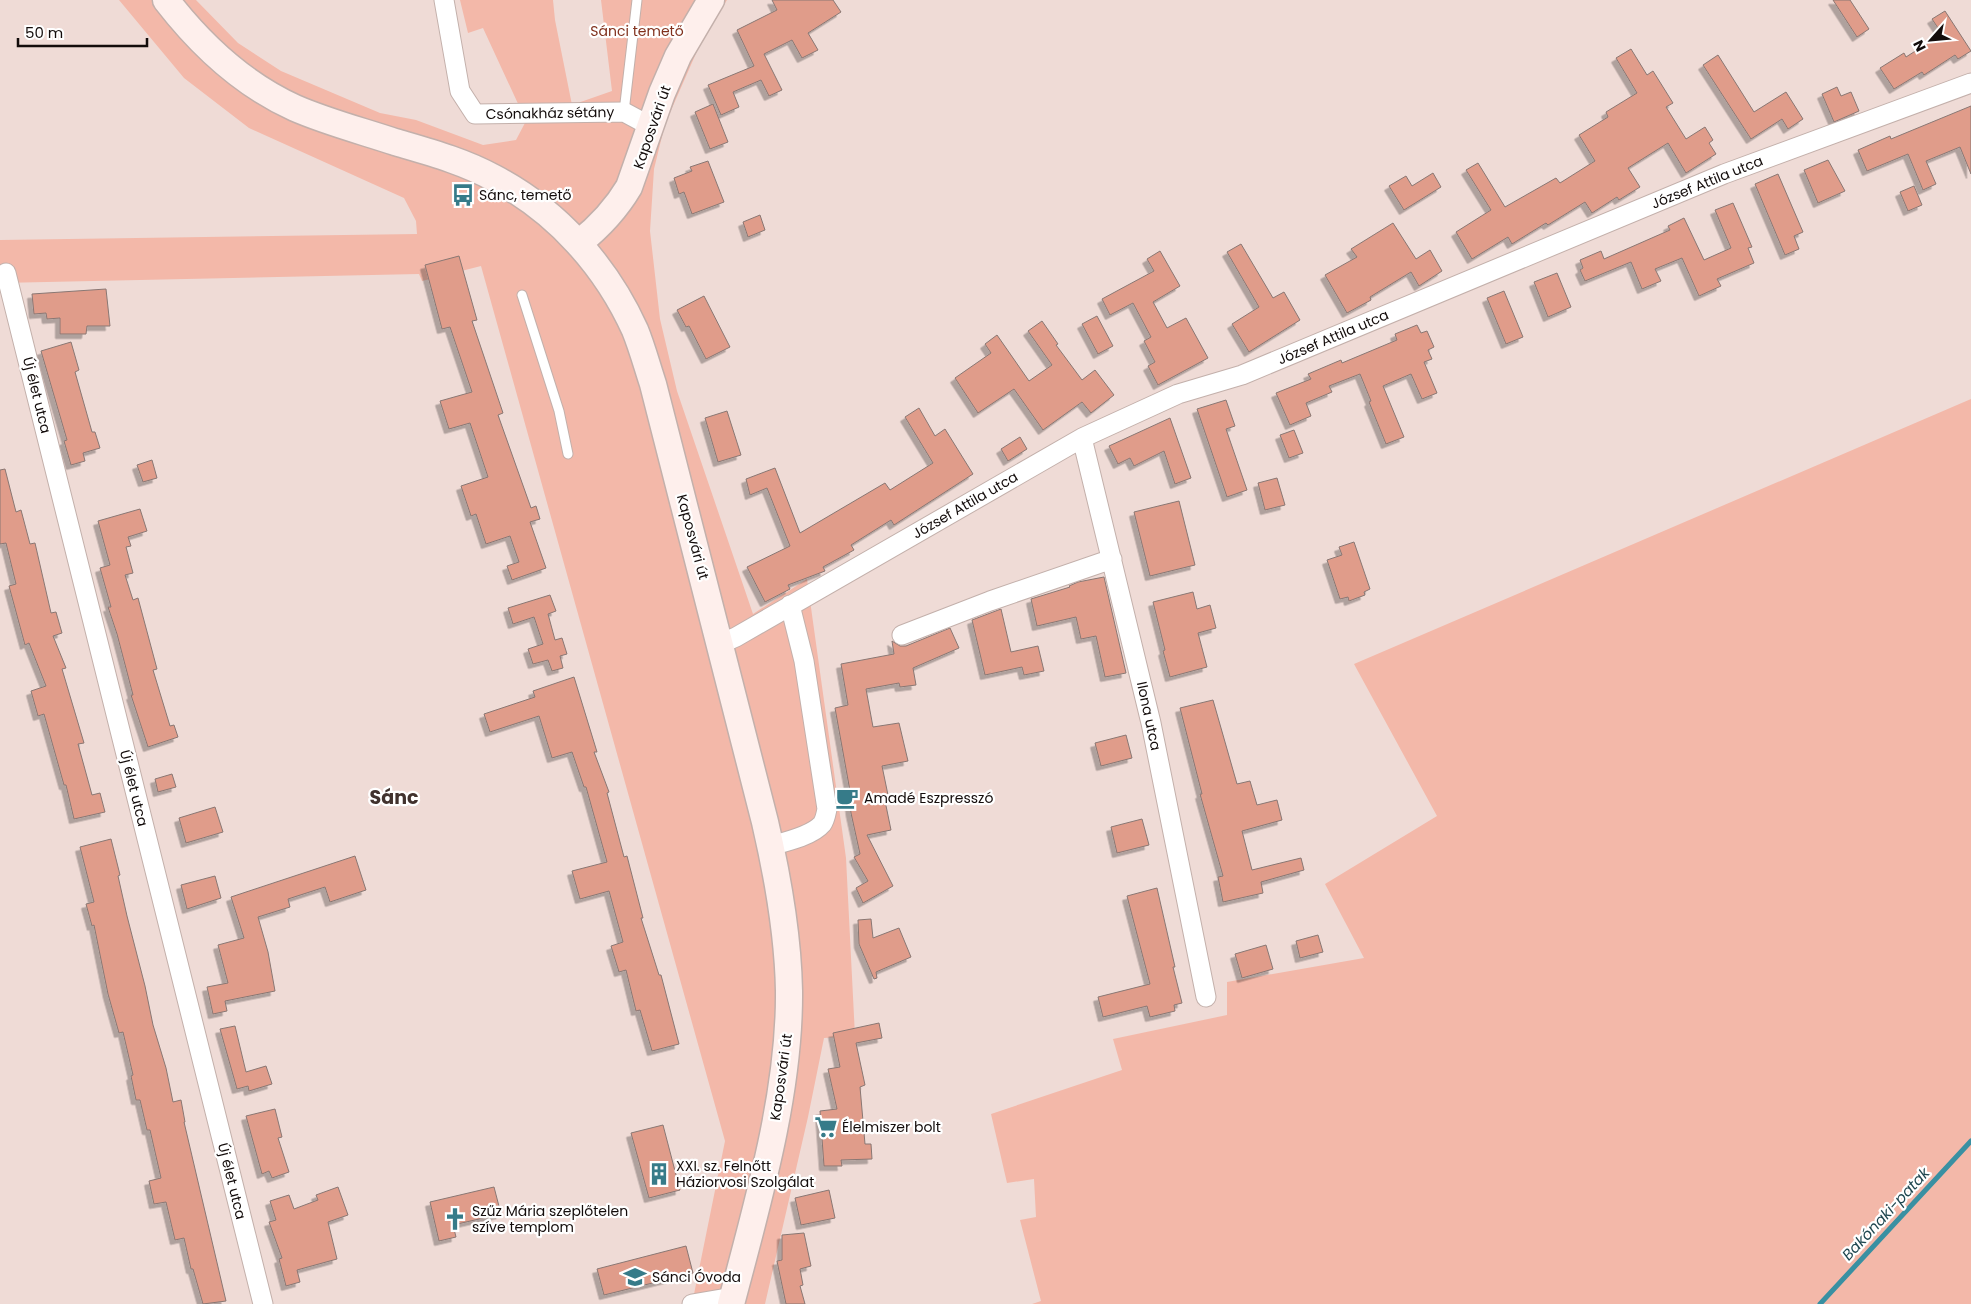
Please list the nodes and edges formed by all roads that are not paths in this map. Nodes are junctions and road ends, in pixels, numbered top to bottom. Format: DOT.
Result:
graph roads {
  1 [pos="166,0"];
  2 [pos="444,0"];
  3 [pos="637,0"];
  4 [pos="710,0"];
  5 [pos="1971,83"];
  6 [pos="624,112"];
  7 [pos="650,126"];
  8 [pos="579,243"];
  9 [pos="6,273"];
  10 [pos="522,295"];
  11 [pos="1082,438"];
  12 [pos="568,454"];
  13 [pos="1112,559"];
  14 [pos="790,605"];
  15 [pos="902,635"];
  16 [pos="720,644"];
  17 [pos="770,846"];
  18 [pos="1206,997"];
  19 [pos="732,1300"];
  20 [pos="263,1304"];
  21 [pos="692,1304"];
  1 -- 8 [label="main road, Kaposvári út"];
  2 -- 6 [label="street, Csónakház sétány"];
  3 -- 6 [label="lane"];
  4 -- 7 [label="main road, Kaposvári út"];
  5 -- 11 [label="street, József Attila utca"];
  6 -- 7 [label="street"];
  7 -- 8 [label="main road, Kaposvári út"];
  8 -- 16 [label="main road, Kaposvári út"];
  9 -- 20 [label="street, Új élet utca"];
  10 -- 12 [label="lane"];
  11 -- 13 [label="street, Ilona utca"];
  11 -- 14 [label="street, József Attila utca"];
  13 -- 15 [label="street"];
  13 -- 18 [label="street, Ilona utca"];
  14 -- 16 [label="street, József Attila utca"];
  14 -- 17 [label="street"];
  16 -- 17 [label="main road, Kaposvári út"];
  17 -- 19 [label="main road, Kaposvári út"];
  19 -- 21 [label="street"];
}
